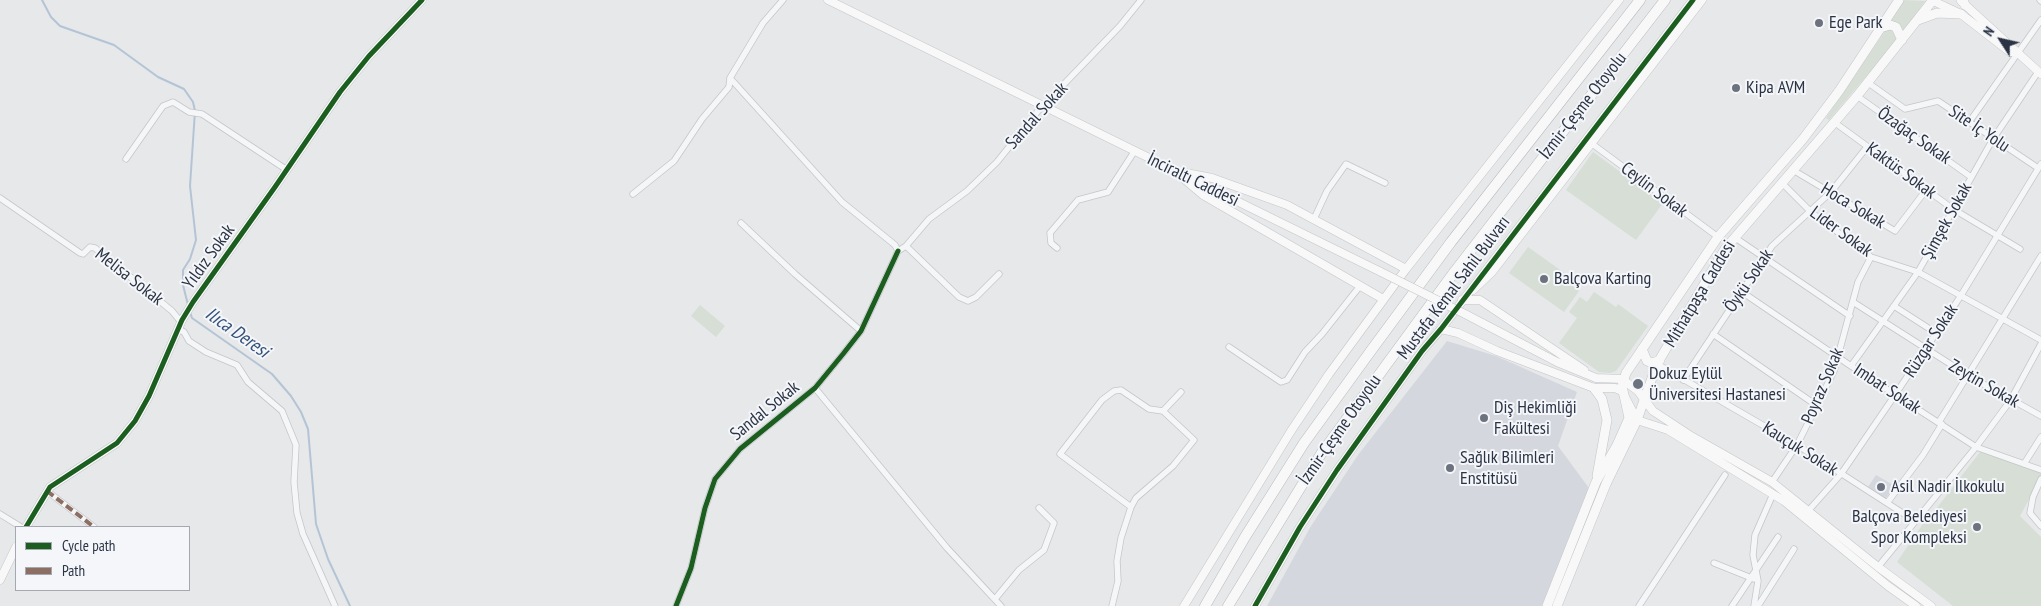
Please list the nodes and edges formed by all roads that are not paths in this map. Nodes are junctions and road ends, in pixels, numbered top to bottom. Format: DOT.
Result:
graph roads {
  1 [pos="422,0"];
  2 [pos="783,0"];
  3 [pos="828,0"];
  4 [pos="1141,0"];
  5 [pos="1619,0"];
  6 [pos="1640,0"];
  7 [pos="1665,0"];
  8 [pos="1693,0"];
  9 [pos="1702,0"];
  10 [pos="1899,0"];
  11 [pos="1932,0"];
  12 [pos="1962,5"];
  13 [pos="1918,20"];
  14 [pos="2041,20"];
  15 [pos="1879,29"];
  16 [pos="1902,40"];
  17 [pos="2016,53"];
  18 [pos="2039,73"];
  19 [pos="730,78"];
  20 [pos="1868,82"];
  21 [pos="1857,96"];
  22 [pos="1044,106"];
  23 [pos="1970,121"];
  24 [pos="1834,122"];
  25 [pos="1993,139"];
  26 [pos="1591,143"];
  27 [pos="1867,147"];
  28 [pos="1134,152"];
  29 [pos="126,159"];
  30 [pos="2040,166"];
  31 [pos="287,170"];
  32 [pos="1174,170"];
  33 [pos="1793,170"];
  34 [pos="1971,177"];
  35 [pos="1385,183"];
  36 [pos="1782,183"];
  37 [pos="1926,190"];
  38 [pos="1831,192"];
  39 [pos="633,194"];
  40 [pos="0,198"];
  41 [pos="1953,209"];
  42 [pos="1811,212"];
  43 [pos="1314,219"];
  44 [pos="741,223"];
  45 [pos="1997,235"];
  46 [pos="1734,237"];
  47 [pos="1718,238"];
  48 [pos="906,246"];
  49 [pos="1057,248"];
  50 [pos="2020,249"];
  51 [pos="898,251"];
  52 [pos="1764,257"];
  53 [pos="1871,257"];
  54 [pos="2040,259"];
  55 [pos="1406,269"];
  56 [pos="1918,272"];
  57 [pos="1000,274"];
  58 [pos="1360,286"];
  59 [pos="1479,286"];
  60 [pos="1742,292"];
  61 [pos="1960,296"];
  62 [pos="1465,297"];
  63 [pos="1383,299"];
  64 [pos="1480,300"];
  65 [pos="1853,302"];
  66 [pos="1894,306"];
  67 [pos="1850,316"];
  68 [pos="2003,318"];
  69 [pos="1882,322"];
  70 [pos="180,324"];
  71 [pos="1441,329"];
  72 [pos="861,331"];
  73 [pos="1936,333"];
  74 [pos="1713,334"];
  75 [pos="2041,340"];
  76 [pos="2041,344"];
  77 [pos="1229,347"];
  78 [pos="1642,350"];
  79 [pos="1926,350"];
  80 [pos="1838,357"];
  81 [pos="1658,362"];
  82 [pos="1851,366"];
  83 [pos="1969,376"];
  84 [pos="1622,379"];
  85 [pos="1683,380"];
  86 [pos="1594,384"];
  87 [pos="815,388"];
  88 [pos="1622,391"];
  89 [pos="1181,392"];
  90 [pos="1895,395"];
  91 [pos="1644,398"];
  92 [pos="2010,400"];
  93 [pos="1816,405"];
  94 [pos="1163,411"];
  95 [pos="2041,416"];
  96 [pos="1637,420"];
  97 [pos="1940,423"];
  98 [pos="2041,437"];
  99 [pos="1798,445"];
  100 [pos="1976,447"];
  101 [pos="2024,464"];
  102 [pos="2041,470"];
  103 [pos="1840,474"];
  104 [pos="1725,475"];
  105 [pos="2041,479"];
  106 [pos="1772,482"];
  107 [pos="1601,483"];
  108 [pos="47,491"];
  109 [pos="1773,494"];
  110 [pos="1887,503"];
  111 [pos="1131,507"];
  112 [pos="1039,508"];
  113 [pos="1809,510"];
  114 [pos="0,514"];
  115 [pos="1915,521"];
  116 [pos="19,526"];
  117 [pos="27,526"];
  118 [pos="93,526"];
  119 [pos="2041,526"];
  120 [pos="1778,537"];
  121 [pos="15,549"];
  122 [pos="1794,549"];
  123 [pos="1714,563"];
  124 [pos="1878,567"];
  125 [pos="1756,571"];
  126 [pos="1752,578"];
  127 [pos="0,580"];
  128 [pos="1758,581"];
  129 [pos="995,598"];
  130 [pos="335,606"];
  131 [pos="676,606"];
  132 [pos="1002,606"];
  133 [pos="1112,606"];
  134 [pos="1184,606"];
  135 [pos="1204,606"];
  136 [pos="1228,606"];
  137 [pos="1254,606"];
  138 [pos="1547,606"];
  139 [pos="1557,606"];
  140 [pos="1639,606"];
  141 [pos="1732,606"];
  142 [pos="1756,606"];
  143 [pos="1916,606"];
  144 [pos="1931,606"];
  1 -- 31 [label="main road, Yıldız Sokak"];
  2 -- 19 [label="street"];
  3 -- 22 [label="main road, İnciraltı Caddesi"];
  4 -- 22 [label="street, Sandal Sokak"];
  5 -- 55 [label="main road"];
  6 -- 135 [label="highway, İzmir-Çeşme Otoyolu"];
  7 -- 136 [label="highway, İzmir-Çeşme Otoyolu"];
  8 -- 62 [label="main road, Mustafa Kemal Sahil Bulvarı"];
  9 -- 26 [label="main road, Mustafa Kemal Sahil Bulvarı"];
  10 -- 15 [label="main road, Mithatpaşa Caddesi"];
  11 -- 12 [label="main road"];
  11 -- 13 [label="main road, Mithatpaşa Caddesi"];
  12 -- 13 [label="main road"];
  12 -- 17 [label="main road"];
  13 -- 16 [label="main road, Mithatpaşa Caddesi"];
  14 -- 17 [label="street"];
  15 -- 16 [label="main road"];
  15 -- 47 [label="main road, Mithatpaşa Caddesi"];
  16 -- 20 [label="main road, Mithatpaşa Caddesi"];
  17 -- 18 [label="main road"];
  17 -- 23 [label="street"];
  18 -- 25 [label="street, Şimşek Sokak"];
  19 -- 39 [label="street"];
  19 -- 51 [label="street"];
  20 -- 21 [label="main road, Mithatpaşa Caddesi"];
  20 -- 23 [label="street, Site İç Yolu"];
  21 -- 24 [label="main road, Mithatpaşa Caddesi"];
  21 -- 34 [label="street, Özağaç Sokak"];
  22 -- 28 [label="main road, İnciraltı Caddesi"];
  22 -- 48 [label="street, Sandal Sokak"];
  23 -- 25 [label="street, Site İç Yolu"];
  24 -- 27 [label="street, Kaktüs Sokak"];
  24 -- 33 [label="main road, Mithatpaşa Caddesi"];
  25 -- 30 [label="street, Site İç Yolu"];
  25 -- 34 [label="street, Şimşek Sokak"];
  26 -- 47 [label="street, Ceylin Sokak"];
  26 -- 59 [label="main road, Mustafa Kemal Sahil Bulvarı"];
  27 -- 37 [label="street, Kaktüs Sokak"];
  27 -- 38 [label="street, Öykü Sokak"];
  28 -- 32 [label="main road, İnciraltı Caddesi"];
  28 -- 49 [label="street"];
  29 -- 31 [label="street"];
  30 -- 45 [label="street, Rüzgar Sokak"];
  31 -- 70 [label="main road, Yıldız Sokak"];
  32 -- 43 [label="main road"];
  32 -- 58 [label="main road"];
  32 -- 86 [label="main road, İnciraltı Caddesi, bridge"];
  33 -- 36 [label="main road, Mithatpaşa Caddesi"];
  33 -- 38 [label="street, Hoca Sokak"];
  34 -- 41 [label="street, Şimşek Sokak"];
  35 -- 43 [label="street"];
  36 -- 42 [label="street, Lider Sokak"];
  36 -- 46 [label="main road, Mithatpaşa Caddesi"];
  37 -- 38 [label="street, Hoca Sokak"];
  37 -- 41 [label="street, Kaktüs Sokak"];
  38 -- 42 [label="street, Öykü Sokak"];
  40 -- 70 [label="street, Melisa Sokak"];
  41 -- 45 [label="street, Kaktüs Sokak"];
  41 -- 56 [label="street, Şimşek Sokak"];
  42 -- 52 [label="street, Öykü Sokak"];
  42 -- 53 [label="street, Lider Sokak"];
  43 -- 55 [label="main road"];
  44 -- 72 [label="street"];
  45 -- 50 [label="street, Kaktüs Sokak"];
  45 -- 61 [label="street, Rüzgar Sokak"];
  46 -- 52 [label="street"];
  46 -- 81 [label="main road, Mithatpaşa Caddesi"];
  47 -- 78 [label="main road, Mithatpaşa Caddesi"];
  48 -- 51 [label="street, Sandal Sokak"];
  48 -- 57 [label="street"];
  51 -- 72 [label="street, Sandal Sokak"];
  52 -- 60 [label="street, Öykü Sokak"];
  52 -- 67 [label="street"];
  53 -- 56 [label="street, Lider Sokak"];
  53 -- 65 [label="street, Poyraz Sokak"];
  54 -- 68 [label="street"];
  55 -- 63 [label="main road"];
  56 -- 61 [label="street, Lider Sokak"];
  56 -- 66 [label="street, Şimşek Sokak"];
  58 -- 63 [label="main road"];
  58 -- 77 [label="street"];
  59 -- 62 [label="main road, Mustafa Kemal Sahil Bulvarı"];
  59 -- 64 [label="main road"];
  60 -- 74 [label="street, Öykü Sokak"];
  60 -- 80 [label="street, Imbat Sokak"];
  61 -- 68 [label="street, Lider Sokak"];
  61 -- 73 [label="street, Rüzgar Sokak"];
  62 -- 64 [label="main road"];
  62 -- 71 [label="main road, Mustafa Kemal Sahil Bulvarı"];
  63 -- 134 [label="main road"];
  64 -- 86 [label="main road"];
  65 -- 67 [label="street, Poyraz Sokak"];
  65 -- 69 [label="street, Zeytin Sokak"];
  66 -- 69 [label="street, Şimşek Sokak"];
  66 -- 73 [label="street"];
  67 -- 80 [label="street, Poyraz Sokak"];
  68 -- 75 [label="street, Lider Sokak"];
  68 -- 83 [label="street"];
  69 -- 79 [label="street, Zeytin Sokak"];
  69 -- 82 [label="street, Şimşek Sokak"];
  70 -- 108 [label="main road, Yıldız Sokak"];
  70 -- 130 [label="street"];
  71 -- 86 [label="main road"];
  71 -- 137 [label="main road, Mustafa Kemal Sahil Bulvarı"];
  72 -- 87 [label="street, Sandal Sokak"];
  73 -- 79 [label="street, Rüzgar Sokak"];
  74 -- 85 [label="street, Öykü Sokak"];
  74 -- 93 [label="street"];
  76 -- 92 [label="street"];
  78 -- 81 [label="main road"];
  78 -- 84 [label="main road, Mithatpaşa Caddesi"];
  79 -- 83 [label="street, Zeytin Sokak"];
  79 -- 90 [label="street, Rüzgar Sokak"];
  80 -- 82 [label="street, Imbat Sokak"];
  80 -- 93 [label="street, Poyraz Sokak"];
  81 -- 85 [label="street, Kauçuk Sokak"];
  81 -- 91 [label="main road, Mithatpaşa Caddesi"];
  82 -- 90 [label="street, Imbat Sokak"];
  83 -- 92 [label="street, Zeytin Sokak"];
  83 -- 97 [label="street"];
  84 -- 86 [label="main road"];
  84 -- 88 [label="main road, Mithatpaşa Caddesi"];
  84 -- 91 [label="main road"];
  85 -- 99 [label="street, Kauçuk Sokak"];
  86 -- 88 [label="main road"];
  86 -- 107 [label="main road"];
  87 -- 129 [label="street"];
  87 -- 131 [label="street, Sandal Sokak"];
  88 -- 96 [label="main road"];
  88 -- 107 [label="main road, Mithatpaşa Caddesi"];
  89 -- 94 [label="street"];
  90 -- 97 [label="street, Imbat Sokak"];
  90 -- 103 [label="street, Rüzgar Sokak"];
  91 -- 96 [label="main road, Mithatpaşa Caddesi"];
  91 -- 106 [label="main road"];
  92 -- 95 [label="street, Zeytin Sokak"];
  92 -- 100 [label="street"];
  93 -- 99 [label="street, Poyraz Sokak"];
  94 -- 111 [label="street"];
  94 -- 111 [label="street"];
  96 -- 107 [label="main road, Mithatpaşa Caddesi"];
  96 -- 109 [label="main road"];
  97 -- 100 [label="street, Imbat Sokak"];
  97 -- 110 [label="street"];
  98 -- 101 [label="street"];
  99 -- 103 [label="street, Kauçuk Sokak"];
  99 -- 106 [label="street, Poyraz Sokak"];
  100 -- 101 [label="street, Imbat Sokak"];
  100 -- 115 [label="street"];
  101 -- 102 [label="street, Imbat Sokak"];
  103 -- 110 [label="street, Kauçuk Sokak"];
  103 -- 113 [label="street, Rüzgar Sokak"];
  104 -- 140 [label="street"];
  105 -- 119 [label="street"];
  106 -- 113 [label="main road"];
  107 -- 138 [label="main road, Mithatpaşa Caddesi"];
  107 -- 139 [label="main road, Mithatpaşa Caddesi"];
  108 -- 117 [label="main road, Yıldız Sokak"];
  108 -- 118 [label="street"];
  109 -- 125 [label="street"];
  109 -- 143 [label="main road"];
  110 -- 115 [label="street, Kauçuk Sokak"];
  111 -- 133 [label="street"];
  112 -- 129 [label="street"];
  113 -- 124 [label="main road"];
  114 -- 116 [label="street"];
  115 -- 124 [label="street"];
  120 -- 125 [label="street"];
  121 -- 127 [label="main road"];
  122 -- 142 [label="street"];
  123 -- 126 [label="street"];
  124 -- 144 [label="main road"];
  125 -- 126 [label="street"];
  125 -- 128 [label="street"];
  126 -- 128 [label="street"];
  126 -- 141 [label="street"];
  128 -- 142 [label="street"];
  129 -- 132 [label="street"];
}
